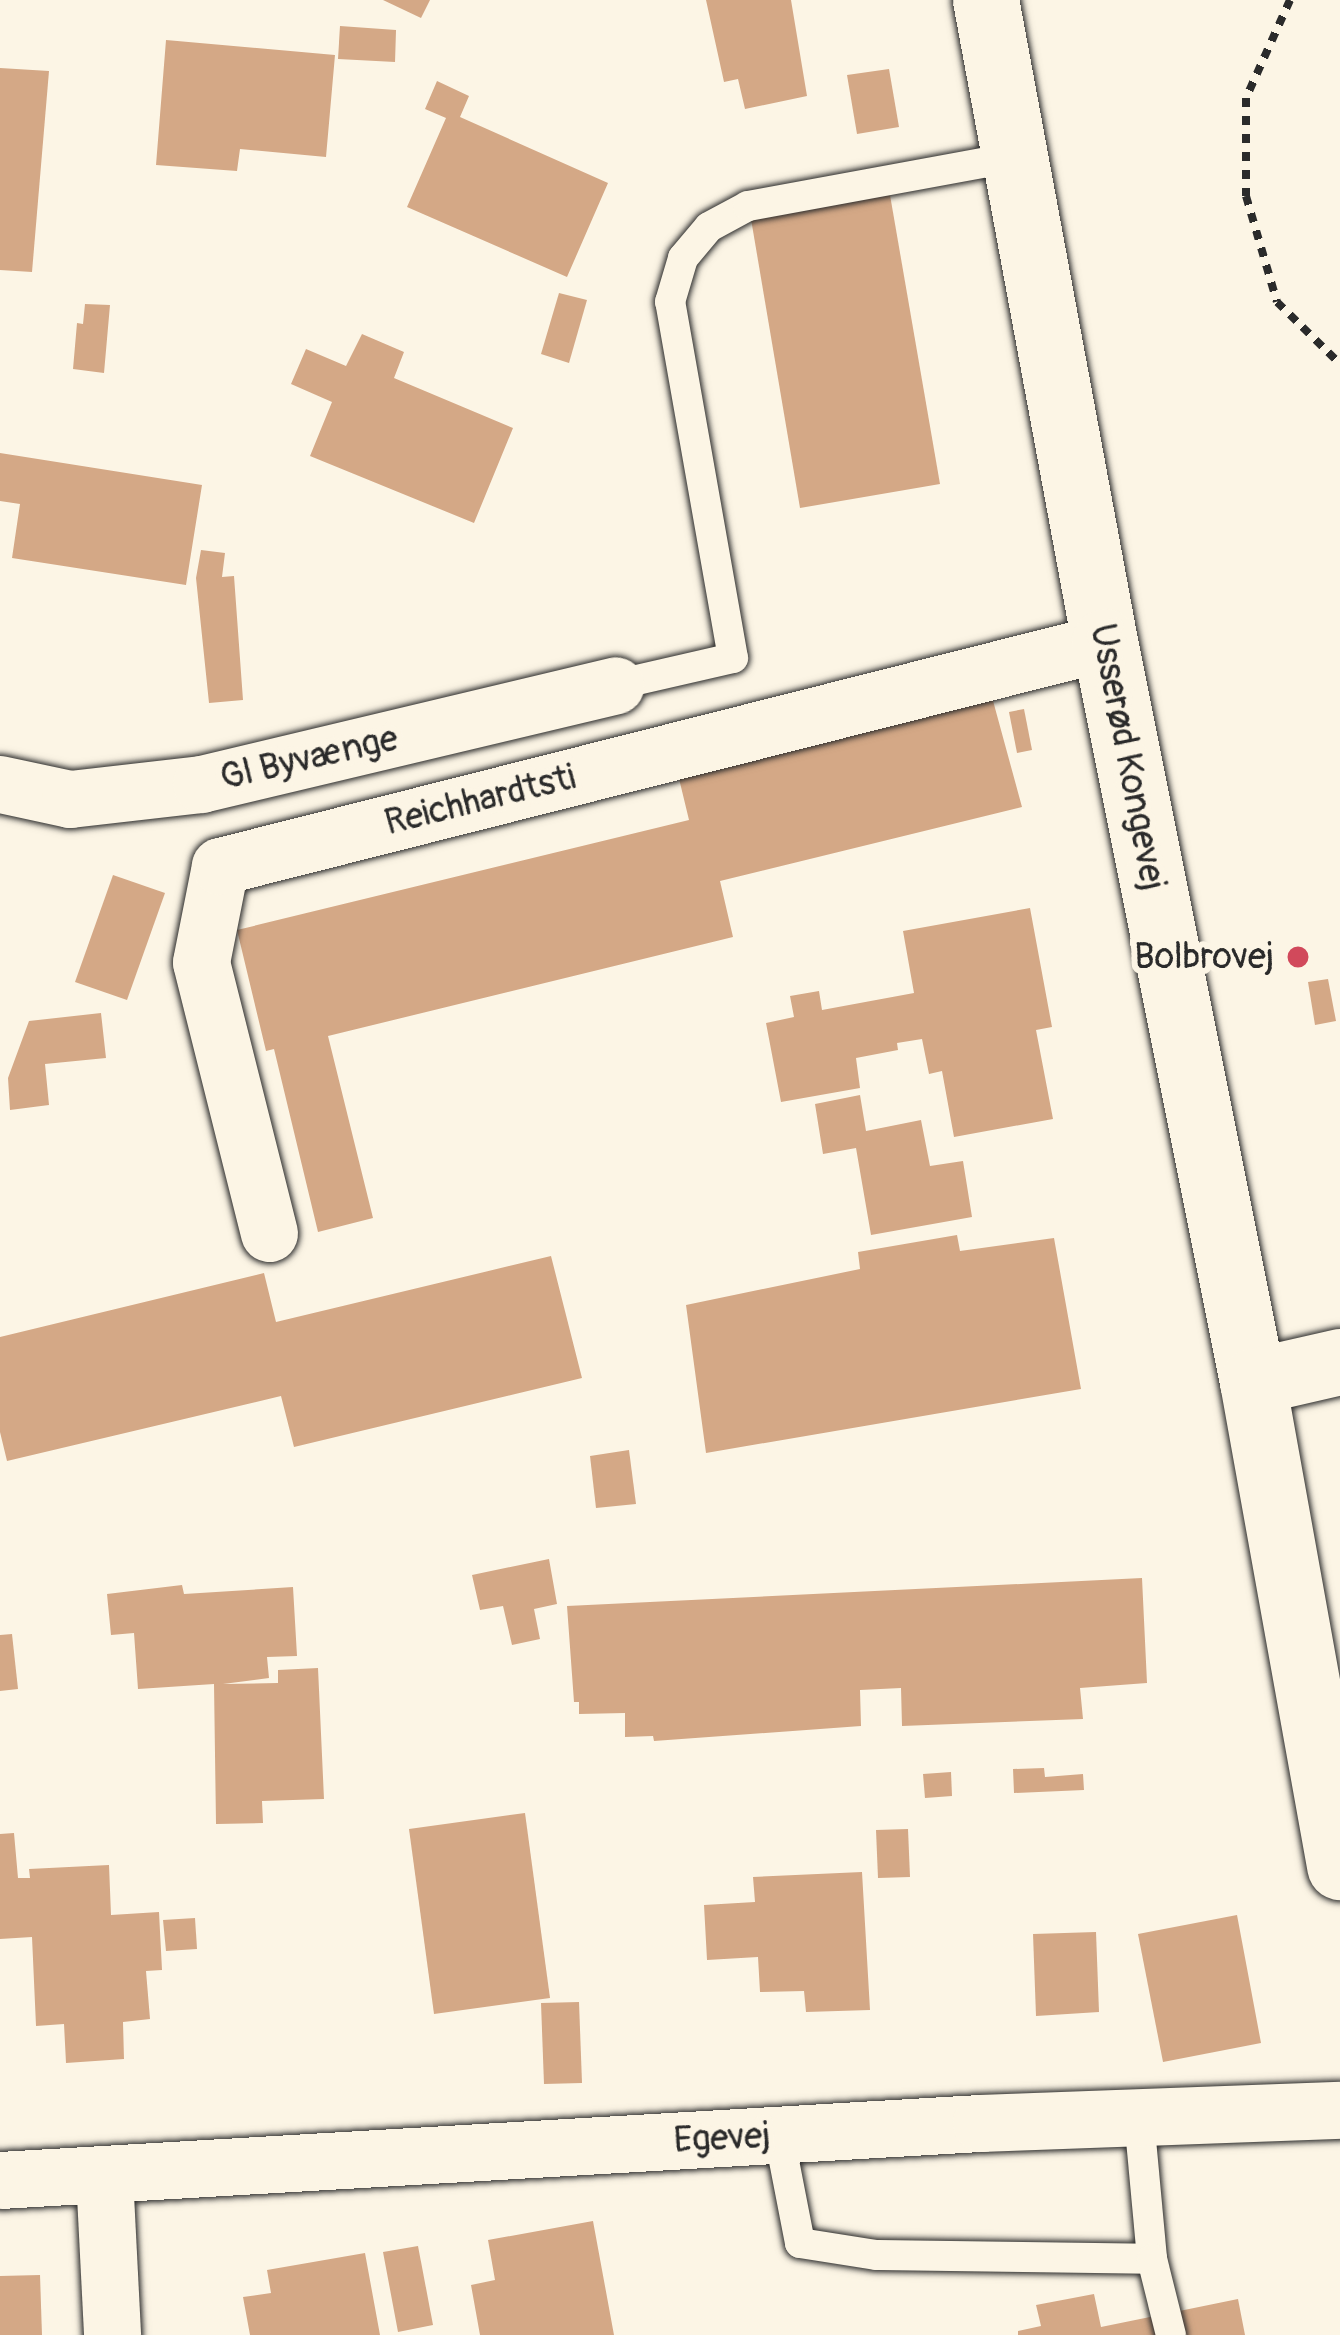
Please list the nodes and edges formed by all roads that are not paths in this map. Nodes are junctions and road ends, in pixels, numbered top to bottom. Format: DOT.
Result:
graph roads {
  1 [pos="986,0"];
  2 [pos="1014,158"];
  3 [pos="1105,642"];
  4 [pos="615,685"];
  5 [pos="0,784"];
  6 [pos="269,1233"];
  7 [pos="1340,1362"];
  8 [pos="1253,1382"];
  9 [pos="1340,1867"];
  10 [pos="1340,2110"];
  11 [pos="1139,2118"];
  12 [pos="778,2135"];
  13 [pos="104,2175"];
  14 [pos="0,2180"];
  15 [pos="1152,2258"];
  16 [pos="112,2335"];
  17 [pos="1171,2335"];
  1 -- 2 [label="main road, Usserød Kongevej"];
  2 -- 3 [label="main road, Usserød Kongevej"];
  2 -- 4 [label="lane"];
  3 -- 6 [label="street, Reichhardtsti"];
  3 -- 8 [label="main road, Usserød Kongevej"];
  4 -- 5 [label="street, Gl Byvænge"];
  7 -- 8 [label="main road"];
  8 -- 9 [label="main road, Usserød Kongevej"];
  10 -- 11 [label="street, Egevej"];
  11 -- 12 [label="street, Egevej"];
  11 -- 15 [label="lane"];
  12 -- 13 [label="street, Egevej"];
  12 -- 15 [label="lane"];
  13 -- 14 [label="street, Egevej"];
  13 -- 16 [label="street"];
  15 -- 17 [label="lane"];
}
